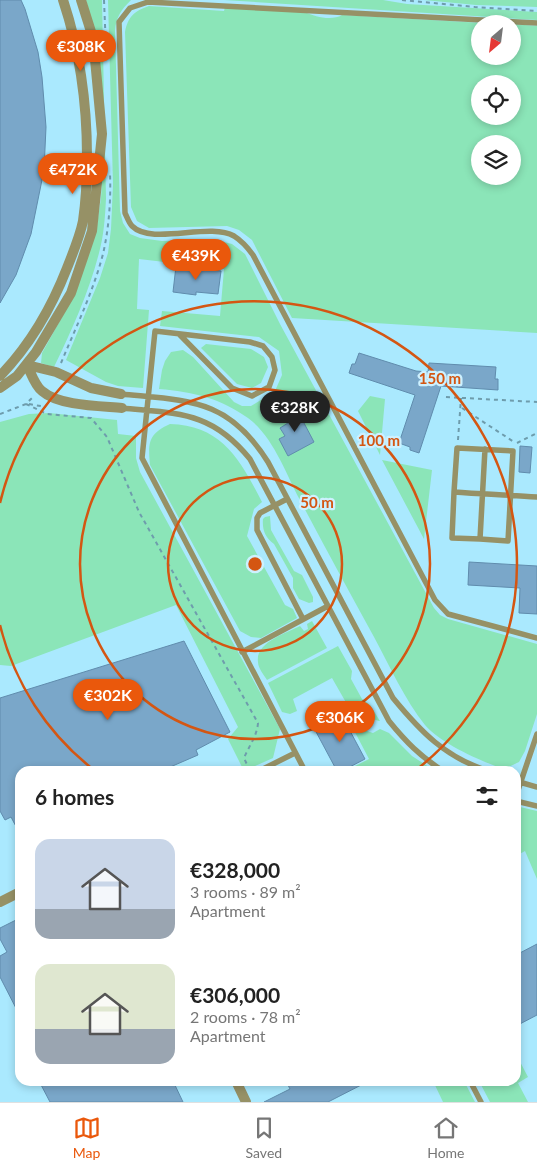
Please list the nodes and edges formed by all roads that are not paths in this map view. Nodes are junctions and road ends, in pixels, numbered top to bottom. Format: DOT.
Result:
graph roads {
  1 [pos="63,0"];
  2 [pos="81,0"];
  3 [pos="537,23"];
  4 [pos="76,44"];
  5 [pos="96,71"];
  6 [pos="85,100"];
  7 [pos="84,211"];
  8 [pos="92,231"];
  9 [pos="75,246"];
  10 [pos="179,334"];
  11 [pos="27,365"];
  12 [pos="0,376"];
  13 [pos="0,388"];
  14 [pos="121,394"];
  15 [pos="148,397"];
  16 [pos="122,408"];
  17 [pos="146,411"];
  18 [pos="485,450"];
  19 [pos="454,492"];
  20 [pos="482,494"];
  21 [pos="510,495"];
  22 [pos="537,497"];
  23 [pos="286,499"];
  24 [pos="274,505"];
  25 [pos="480,539"];
  26 [pos="328,606"];
  27 [pos="303,619"];
  28 [pos="537,638"];
  29 [pos="242,652"];
  30 [pos="537,734"];
  31 [pos="295,753"];
  32 [pos="270,766"];
  33 [pos="302,766"];
  34 [pos="434,766"];
  35 [pos="473,766"];
  36 [pos="521,776"];
  37 [pos="521,782"];
  38 [pos="537,787"];
  39 [pos="521,802"];
  40 [pos="537,806"];
  41 [pos="15,894"];
  42 [pos="0,902"];
  43 [pos="238,1086"];
  44 [pos="473,1086"];
  45 [pos="246,1102"];
  46 [pos="481,1102"];
  1 -- 4 [label="street"];
  2 -- 5 [label="street"];
  3 -- 28 [label="lane"];
  4 -- 5 [label="street"];
  4 -- 6 [label="street"];
  5 -- 6 [label="street"];
  5 -- 8 [label="street"];
  6 -- 7 [label="street"];
  7 -- 8 [label="street"];
  7 -- 9 [label="street"];
  8 -- 9 [label="street"];
  8 -- 11 [label="street"];
  9 -- 12 [label="street"];
  10 -- 10 [label="lane"];
  10 -- 15 [label="lane"];
  11 -- 13 [label="street"];
  11 -- 14 [label="street"];
  11 -- 16 [label="street"];
  14 -- 15 [label="lane"];
  15 -- 17 [label="lane"];
  15 -- 23 [label="lane"];
  16 -- 17 [label="lane"];
  17 -- 24 [label="lane"];
  17 -- 29 [label="lane"];
  18 -- 19 [label="lane"];
  18 -- 20 [label="lane"];
  18 -- 21 [label="lane"];
  19 -- 20 [label="lane"];
  19 -- 25 [label="lane"];
  20 -- 21 [label="lane"];
  20 -- 25 [label="lane"];
  21 -- 22 [label="lane"];
  21 -- 25 [label="lane"];
  23 -- 24 [label="lane"];
  23 -- 35 [label="lane"];
  24 -- 26 [label="lane"];
  24 -- 27 [label="lane"];
  26 -- 27 [label="lane"];
  26 -- 34 [label="lane"];
  27 -- 29 [label="lane"];
  29 -- 31 [label="lane"];
  30 -- 36 [label="lane"];
  31 -- 32 [label="lane"];
  31 -- 33 [label="lane"];
  37 -- 38 [label="lane"];
  39 -- 40 [label="lane"];
  41 -- 42 [label="street"];
  43 -- 45 [label="street"];
  44 -- 46 [label="lane"];
}
